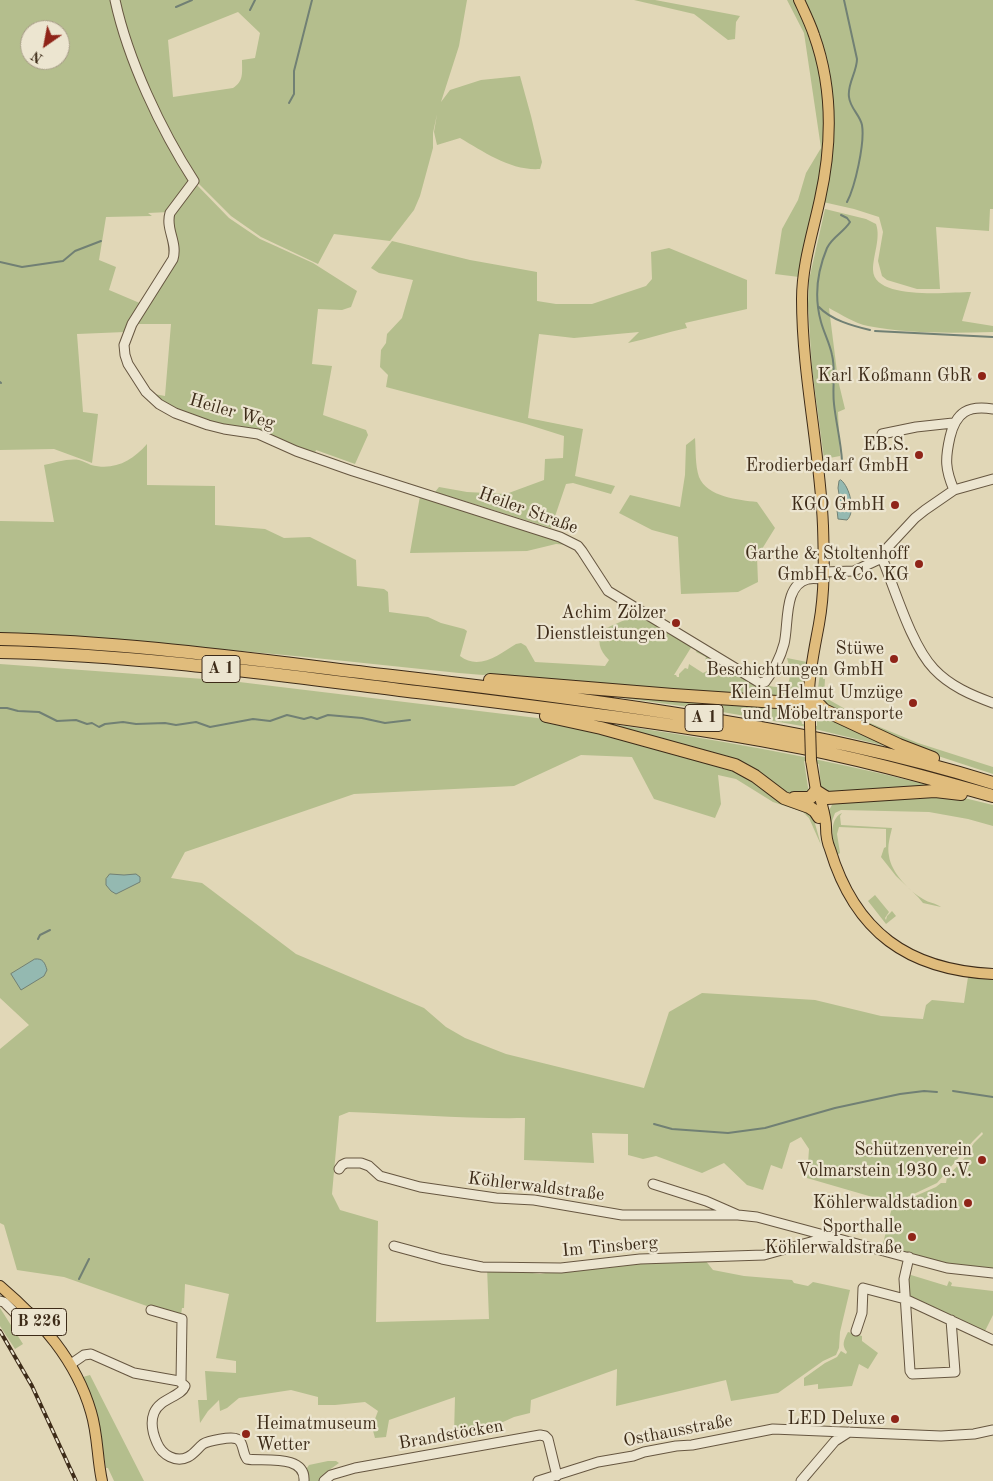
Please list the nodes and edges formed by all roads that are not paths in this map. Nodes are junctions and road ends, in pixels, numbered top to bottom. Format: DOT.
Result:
graph roads {
  1 [pos="115,0"];
  2 [pos="799,0"];
  3 [pos="993,409"];
  4 [pos="953,423"];
  5 [pos="882,434"];
  6 [pos="314,456"];
  7 [pos="993,479"];
  8 [pos="954,490"];
  9 [pos="882,558"];
  10 [pos="824,575"];
  11 [pos="0,639"];
  12 [pos="0,652"];
  13 [pos="453,683"];
  14 [pos="993,703"];
  15 [pos="510,704"];
  16 [pos="810,708"];
  17 [pos="952,771"];
  18 [pos="993,783"];
  19 [pos="775,791"];
  20 [pos="816,791"];
  21 [pos="839,797"];
  22 [pos="993,798"];
  23 [pos="821,815"];
  24 [pos="993,974"];
  25 [pos="339,1170"];
  26 [pos="653,1184"];
  27 [pos="738,1215"];
  28 [pos="828,1236"];
  29 [pos="394,1246"];
  30 [pos="909,1258"];
  31 [pos="993,1273"];
  32 [pos="0,1286"];
  33 [pos="905,1299"];
  34 [pos="0,1301"];
  35 [pos="151,1310"];
  36 [pos="29,1312"];
  37 [pos="952,1320"];
  38 [pos="856,1331"];
  39 [pos="993,1340"];
  40 [pos="71,1364"];
  41 [pos="181,1381"];
  42 [pos="993,1430"];
  43 [pos="832,1434"];
  44 [pos="558,1476"];
  45 [pos="103,1480"];
  46 [pos="304,1481"];
  47 [pos="324,1481"];
  48 [pos="538,1481"];
  49 [pos="801,1481"];
  1 -- 6 [label="street, Heiler Weg"];
  2 -- 10 [label="main road"];
  3 -- 4 [label="street"];
  4 -- 5 [label="street"];
  4 -- 8 [label="street"];
  6 -- 10 [label="street, Heiler Straße"];
  7 -- 8 [label="street"];
  8 -- 9 [label="street"];
  9 -- 10 [label="street"];
  9 -- 14 [label="street"];
  10 -- 16 [label="main road"];
  11 -- 13 [label="highway, A 1"];
  12 -- 15 [label="highway, A 1"];
  13 -- 16 [label="highway"];
  13 -- 17 [label="highway, A 1"];
  15 -- 19 [label="highway"];
  15 -- 22 [label="highway, A 1"];
  16 -- 17 [label="highway"];
  16 -- 20 [label="main road, bridge"];
  17 -- 18 [label="highway, A 1"];
  19 -- 20 [label="highway"];
  19 -- 23 [label="highway"];
  20 -- 21 [label="highway"];
  20 -- 23 [label="main road"];
  21 -- 22 [label="highway"];
  21 -- 23 [label="highway"];
  23 -- 24 [label="main road"];
  25 -- 27 [label="street, Köhlerwaldstraße"];
  26 -- 27 [label="street, Köhlerwaldstraße"];
  27 -- 28 [label="street, Köhlerwaldstraße"];
  28 -- 29 [label="street, Im Tinsberg"];
  28 -- 30 [label="street, Köhlerwaldstraße"];
  30 -- 31 [label="street, Köhlerwaldstraße"];
  30 -- 33 [label="street"];
  32 -- 36 [label="main road, B 226"];
  33 -- 37 [label="street"];
  33 -- 37 [label="street"];
  33 -- 38 [label="street"];
  34 -- 36 [label="street"];
  35 -- 41 [label="street"];
  36 -- 40 [label="main road, B 226"];
  37 -- 39 [label="street"];
  40 -- 41 [label="street"];
  40 -- 45 [label="main road, B 226"];
  41 -- 46 [label="street"];
  42 -- 43 [label="street, Osthausstraße"];
  43 -- 44 [label="street, Osthausstraße"];
  43 -- 49 [label="street"];
  44 -- 47 [label="street, Brandstöcken"];
  44 -- 48 [label="street, Osthausstraße"];
}
